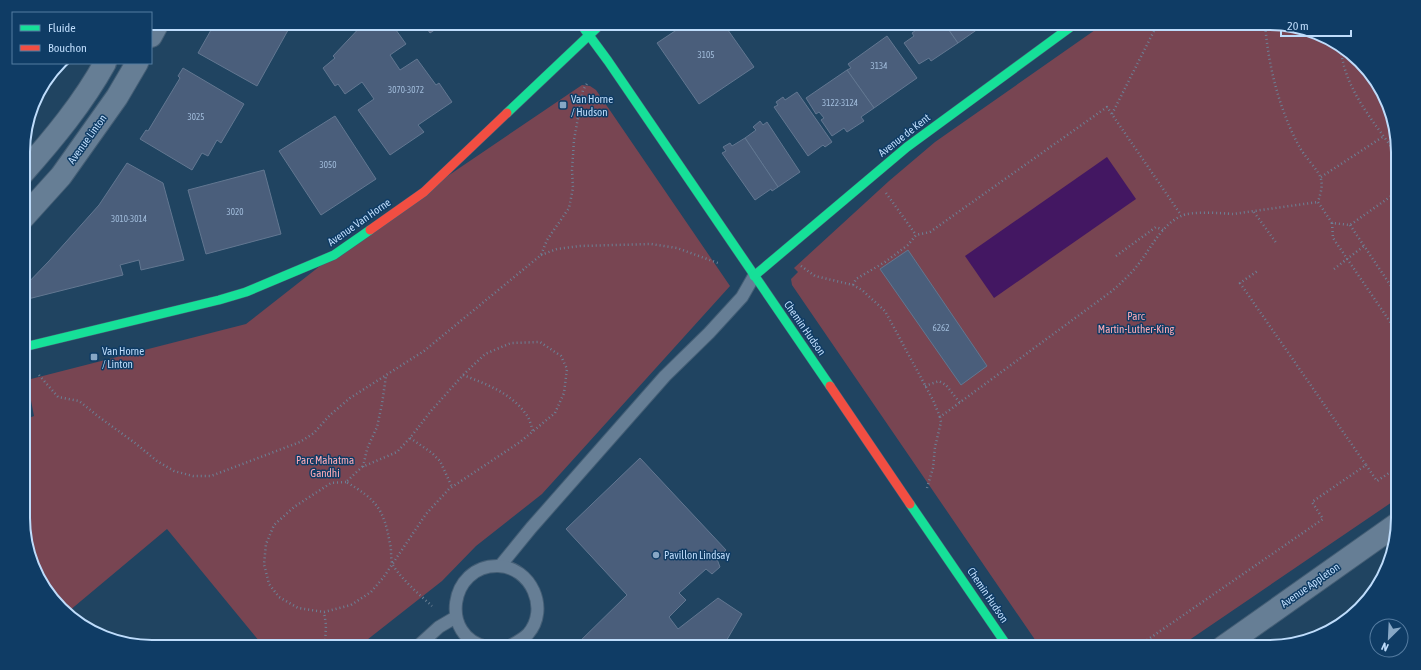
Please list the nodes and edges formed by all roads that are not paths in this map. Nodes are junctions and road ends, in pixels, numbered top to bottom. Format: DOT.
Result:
graph roads {
  1 [pos="585,30"];
  2 [pos="594,30"];
  3 [pos="1066,30"];
  4 [pos="589,35"];
  5 [pos="104,64"];
  6 [pos="136,64"];
  7 [pos="30,165"];
  8 [pos="30,206"];
  9 [pos="754,276"];
  10 [pos="30,346"];
  11 [pos="1391,528"];
  12 [pos="500,566"];
  13 [pos="456,617"];
  14 [pos="425,640"];
  15 [pos="472,640"];
  16 [pos="521,640"];
  17 [pos="1003,640"];
  18 [pos="1233,640"];
  1 -- 4 [label="street, Chemin Hudson"];
  2 -- 4 [label="street, Avenue Van Horne"];
  3 -- 9 [label="street, Avenue de Kent"];
  4 -- 9 [label="street, Chemin Hudson"];
  4 -- 10 [label="street, Avenue Van Horne"];
  5 -- 7 [label="street"];
  6 -- 8 [label="street, Avenue Linton"];
  9 -- 12 [label="lane"];
  9 -- 17 [label="street, Chemin Hudson"];
  11 -- 18 [label="street, Avenue Appleton"];
  12 -- 13 [label="lane"];
  12 -- 16 [label="lane"];
  13 -- 14 [label="lane"];
  13 -- 15 [label="lane"];
}
